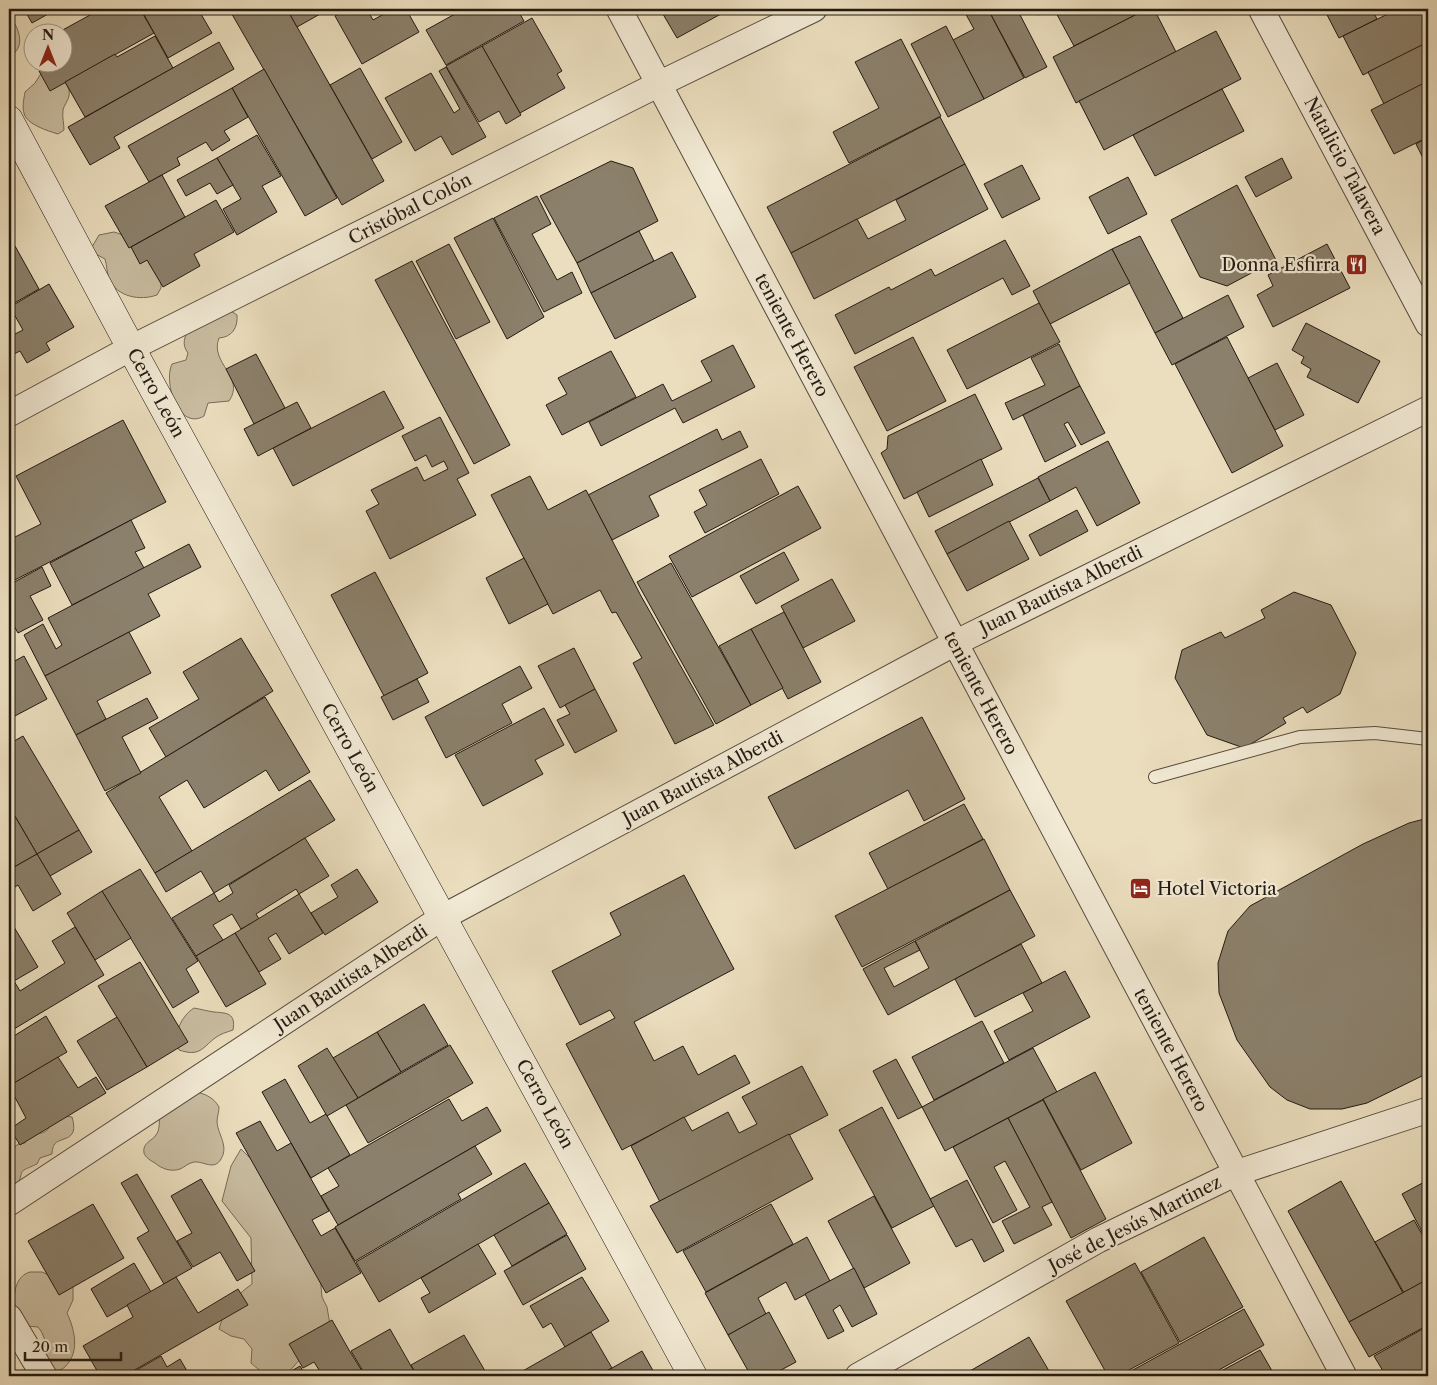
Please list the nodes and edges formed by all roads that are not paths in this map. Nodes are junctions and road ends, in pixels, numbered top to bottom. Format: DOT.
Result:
graph roads {
  1 [pos="619,9"];
  2 [pos="814,9"];
  3 [pos="1261,9"];
  4 [pos="659,84"];
  5 [pos="9,120"];
  6 [pos="1428,324"];
  7 [pos="131,348"];
  8 [pos="1428,409"];
  9 [pos="9,414"];
  10 [pos="955,643"];
  11 [pos="1428,739"];
  12 [pos="1155,777"];
  13 [pos="443,918"];
  14 [pos="1428,1110"];
  15 [pos="1236,1173"];
  16 [pos="9,1202"];
  17 [pos="9,1317"];
  18 [pos="44,1376"];
  19 [pos="694,1376"];
  20 [pos="858,1376"];
  21 [pos="1344,1376"];
  1 -- 4 [label="street, teniente Herero"];
  2 -- 4 [label="street, Cristóbal Colón"];
  3 -- 6 [label="street, Natalicio Talavera"];
  4 -- 7 [label="street, Cristóbal Colón"];
  4 -- 10 [label="street, teniente Herero"];
  5 -- 7 [label="street, Cerro León"];
  7 -- 9 [label="street, Cristóbal Colón"];
  7 -- 13 [label="street, Cerro León"];
  8 -- 10 [label="street, Juan Bautista Alberdi"];
  10 -- 13 [label="street, Juan Bautista Alberdi"];
  10 -- 15 [label="street, teniente Herero"];
  11 -- 12 [label="lane"];
  13 -- 16 [label="street, Juan Bautista Alberdi"];
  13 -- 19 [label="street, Cerro León"];
  14 -- 15 [label="street, José de Jesús Martinez"];
  15 -- 20 [label="street, José de Jesús Martinez"];
  15 -- 21 [label="street, teniente Herero"];
  17 -- 18 [label="street"];
}
